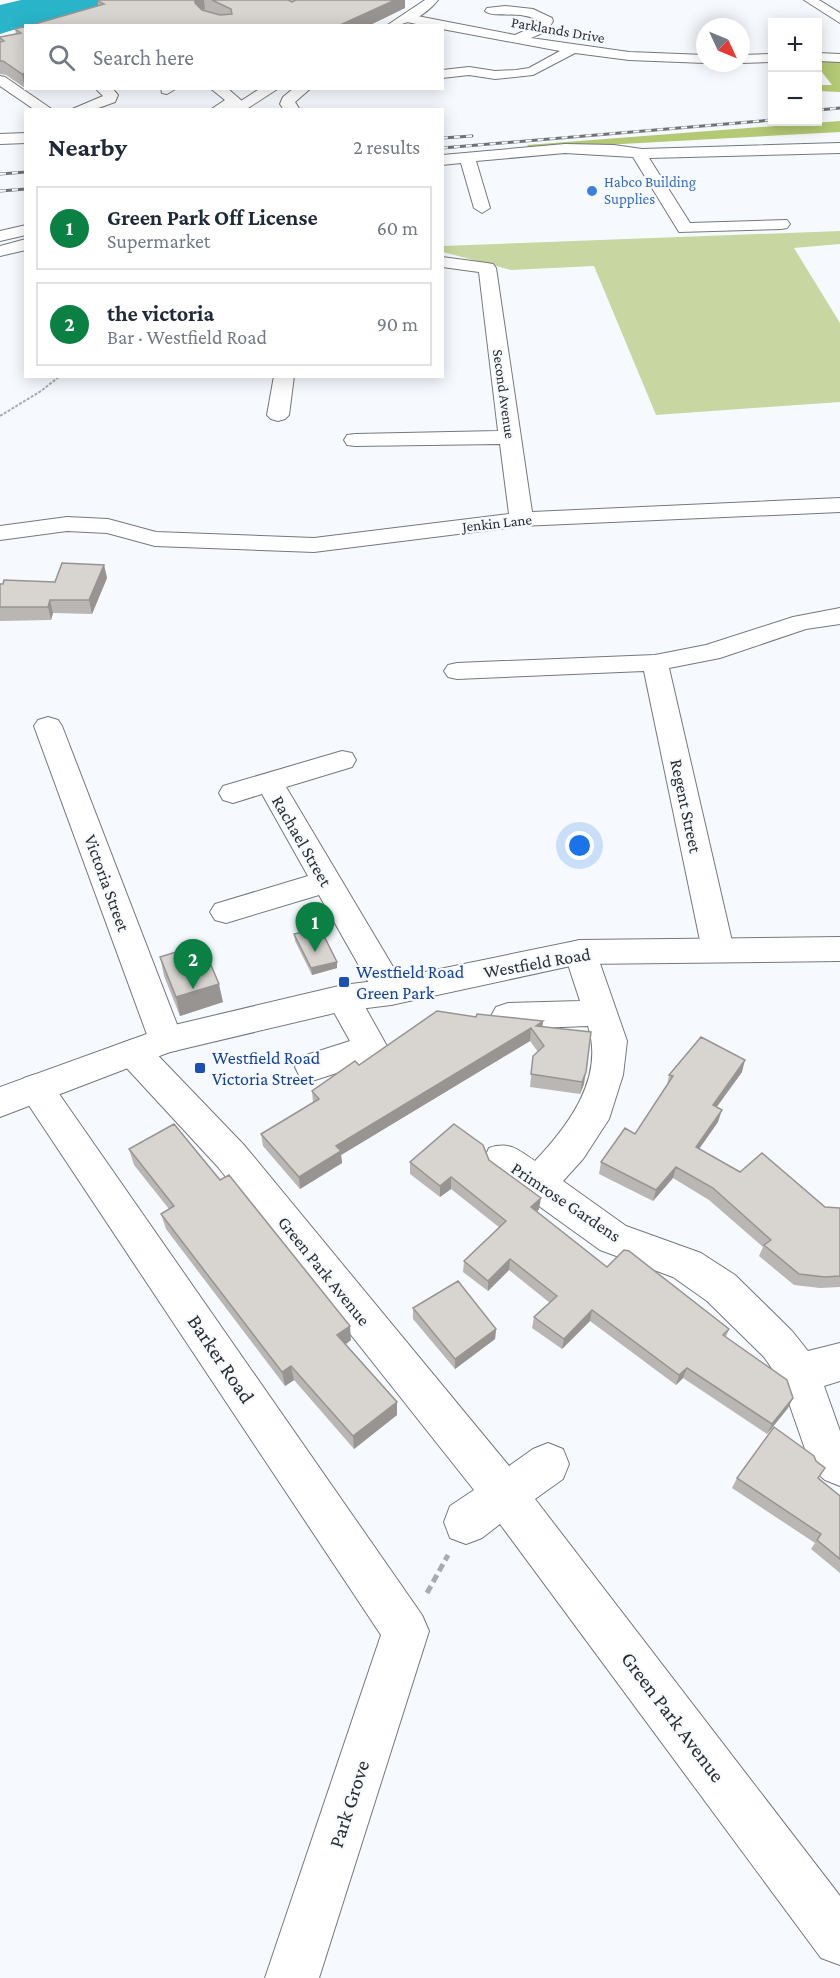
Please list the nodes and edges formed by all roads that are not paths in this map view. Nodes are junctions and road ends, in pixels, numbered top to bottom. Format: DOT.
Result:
graph roads {
  1 [pos="412,0"];
  2 [pos="810,0"];
  3 [pos="431,1"];
  4 [pos="498,7"];
  5 [pos="407,18"];
  6 [pos="840,19"];
  7 [pos="396,24"];
  8 [pos="437,24"];
  9 [pos="444,25"];
  10 [pos="472,31"];
  11 [pos="517,39"];
  12 [pos="624,40"];
  13 [pos="455,42"];
  14 [pos="571,50"];
  15 [pos="615,56"];
  16 [pos="822,57"];
  17 [pos="768,58"];
  18 [pos="840,58"];
  19 [pos="696,59"];
  20 [pos="750,59"];
  21 [pos="444,74"];
  22 [pos="0,80"];
  23 [pos="105,90"];
  24 [pos="220,90"];
  25 [pos="269,90"];
  26 [pos="301,90"];
  27 [pos="43,108"];
  28 [pos="83,108"];
  29 [pos="221,108"];
  30 [pos="237,108"];
  31 [pos="291,108"];
  32 [pos="24,131"];
  33 [pos="0,132"];
  34 [pos="24,138"];
  35 [pos="0,140"];
  36 [pos="840,148"];
  37 [pos="639,154"];
  38 [pos="467,158"];
  39 [pos="444,160"];
  40 [pos="482,208"];
  41 [pos="781,224"];
  42 [pos="24,231"];
  43 [pos="0,237"];
  44 [pos="24,245"];
  45 [pos="0,251"];
  46 [pos="444,262"];
  47 [pos="284,378"];
  48 [pos="256,415"];
  49 [pos="511,437"];
  50 [pos="355,440"];
  51 [pos="840,505"];
  52 [pos="521,519"];
  53 [pos="0,533"];
  54 [pos="840,616"];
  55 [pos="655,663"];
  56 [pos="457,671"];
  57 [pos="48,726"];
  58 [pos="342,760"];
  59 [pos="269,782"];
  60 [pos="233,793"];
  61 [pos="325,882"];
  62 [pos="226,912"];
  63 [pos="840,949"];
  64 [pos="718,950"];
  65 [pos="580,952"];
  66 [pos="391,992"];
  67 [pos="343,998"];
  68 [pos="602,1013"];
  69 [pos="508,1016"];
  70 [pos="150,1047"];
  71 [pos="312,1067"];
  72 [pos="18,1095"];
  73 [pos="502,1158"];
  74 [pos="538,1183"];
  75 [pos="840,1362"];
  76 [pos="799,1373"];
  77 [pos="548,1464"];
  78 [pos="840,1465"];
  79 [pos="505,1495"];
  80 [pos="466,1522"];
  81 [pos="406,1631"];
  82 [pos="840,1939"];
  83 [pos="292,1978"];
  1 -- 3 [label="main road"];
  2 -- 6 [label="main road"];
  3 -- 5 [label="main road"];
  4 -- 11 [label="main road"];
  5 -- 7 [label="main road"];
  5 -- 8 [label="main road, Parklands Drive"];
  9 -- 10 [label="main road, Parklands Drive"];
  10 -- 11 [label="main road, Parklands Drive"];
  10 -- 13 [label="main road"];
  11 -- 14 [label="main road, Parklands Drive"];
  12 -- 15 [label="main road"];
  14 -- 15 [label="main road, Parklands Drive"];
  14 -- 21 [label="main road"];
  15 -- 19 [label="main road, Parklands Drive"];
  16 -- 18 [label="main road"];
  17 -- 20 [label="main road"];
  22 -- 27 [label="main road"];
  23 -- 28 [label="main road"];
  24 -- 29 [label="main road"];
  25 -- 30 [label="main road"];
  26 -- 31 [label="main road"];
  32 -- 33 [label="main road"];
  34 -- 35 [label="main road"];
  36 -- 37 [label="main road"];
  37 -- 38 [label="main road"];
  37 -- 41 [label="main road"];
  38 -- 39 [label="main road"];
  38 -- 40 [label="main road"];
  42 -- 43 [label="main road"];
  44 -- 45 [label="main road"];
  46 -- 49 [label="main road, Second Avenue"];
  47 -- 48 [label="main road"];
  49 -- 50 [label="main road"];
  49 -- 52 [label="main road, Second Avenue"];
  51 -- 52 [label="main road, Jenkin Lane"];
  52 -- 53 [label="main road, Jenkin Lane"];
  54 -- 55 [label="main road"];
  55 -- 56 [label="main road"];
  55 -- 64 [label="main road, Regent Street"];
  57 -- 70 [label="main road, Victoria Street"];
  58 -- 59 [label="main road, Rachael Street"];
  59 -- 60 [label="main road, Rachael Street"];
  59 -- 61 [label="main road, Rachael Street"];
  61 -- 62 [label="main road"];
  61 -- 66 [label="main road, Rachael Street"];
  63 -- 64 [label="main road, Westfield Road"];
  64 -- 65 [label="main road, Westfield Road"];
  65 -- 66 [label="main road, Westfield Road"];
  65 -- 68 [label="main road"];
  66 -- 67 [label="main road, Westfield Road"];
  67 -- 70 [label="main road, Westfield Road"];
  67 -- 71 [label="main road"];
  68 -- 69 [label="main road"];
  68 -- 74 [label="main road"];
  70 -- 72 [label="main road, Westfield Road"];
  70 -- 79 [label="main road, Green Park Avenue"];
  72 -- 81 [label="main road, Barker Road"];
  73 -- 74 [label="main road, Primrose Gardens"];
  74 -- 76 [label="main road, Primrose Gardens"];
  75 -- 76 [label="main road"];
  76 -- 78 [label="main road, Primrose Gardens"];
  77 -- 79 [label="main road"];
  79 -- 80 [label="main road"];
  79 -- 82 [label="main road, Green Park Avenue"];
  81 -- 83 [label="main road, Park Grove"];
}
